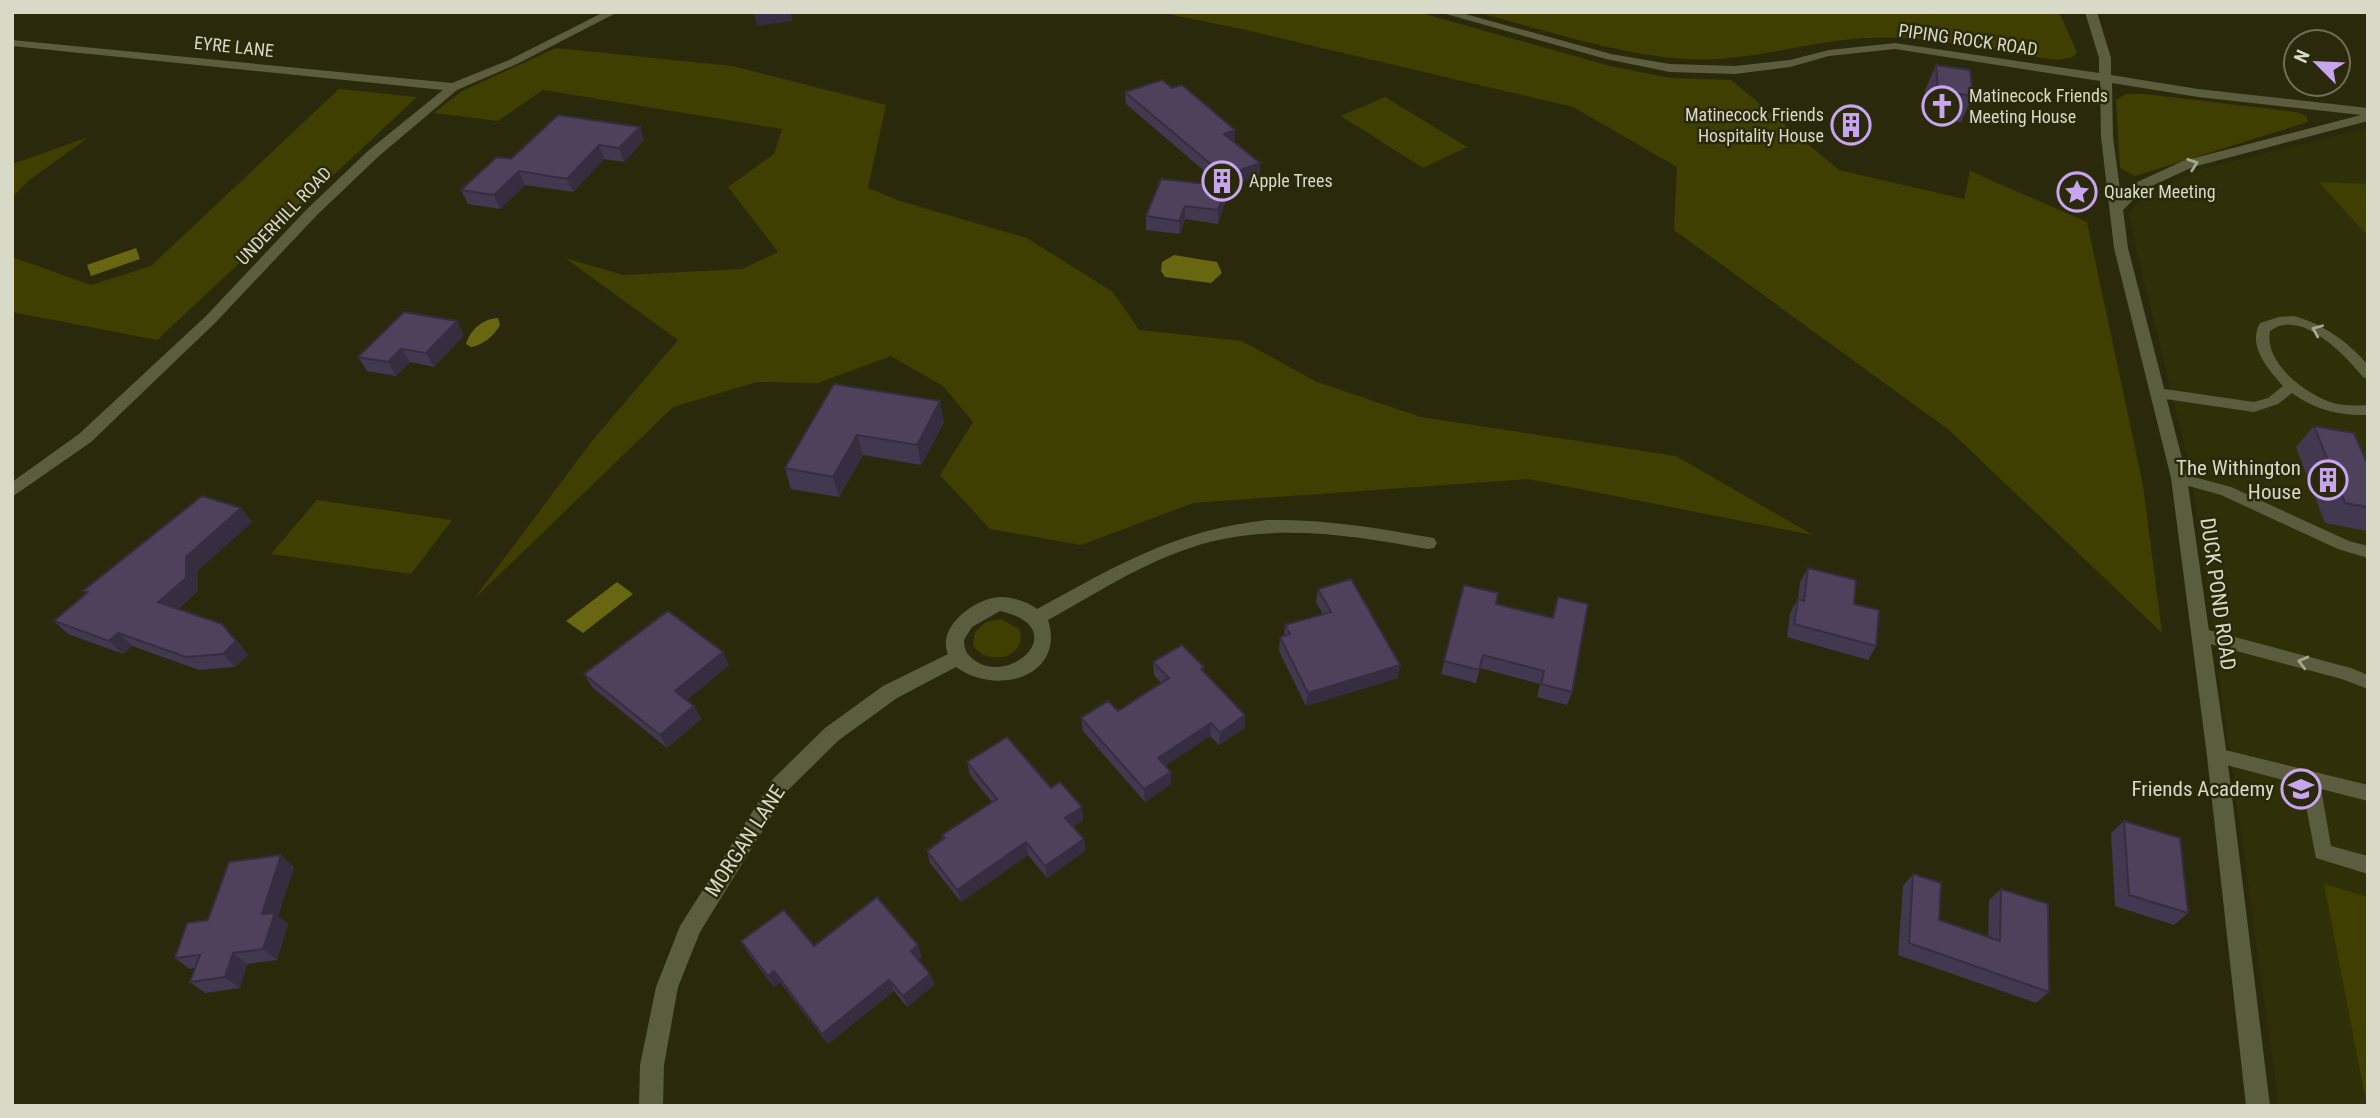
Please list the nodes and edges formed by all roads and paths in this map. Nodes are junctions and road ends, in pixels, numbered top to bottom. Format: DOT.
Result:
graph roads {
  1 [pos="613,12"];
  2 [pos="1444,12"];
  3 [pos="2091,12"];
  4 [pos="12,43"];
  5 [pos="2106,79"];
  6 [pos="453,87"];
  7 [pos="2368,114"];
  8 [pos="2115,211"];
  9 [pos="2368,374"];
  10 [pos="2291,387"];
  11 [pos="2158,393"];
  12 [pos="2368,410"];
  13 [pos="2179,478"];
  14 [pos="12,491"];
  15 [pos="1428,543"];
  16 [pos="2368,552"];
  17 [pos="1037,618"];
  18 [pos="2200,635"];
  19 [pos="959,657"];
  20 [pos="2368,682"];
  21 [pos="2217,756"];
  22 [pos="2310,781"];
  23 [pos="2368,793"];
  24 [pos="2368,865"];
  25 [pos="650,1106"];
  26 [pos="2258,1106"];
  1 -- 6 [label="street, UNDERHILL ROAD"];
  2 -- 5 [label="street, PIPING ROCK ROAD"];
  3 -- 5 [label="street, DUCK POND ROAD"];
  4 -- 6 [label="street, EYRE LANE"];
  5 -- 7 [label="street, PIPING ROCK ROAD"];
  5 -- 8 [label="street, DUCK POND ROAD"];
  6 -- 14 [label="street, UNDERHILL ROAD"];
  8 -- 7 [label="street, one-way"];
  8 -- 11 [label="street, DUCK POND ROAD"];
  9 -- 10 [label="lane, one-way"];
  10 -- 11 [label="lane"];
  10 -- 12 [label="lane"];
  11 -- 13 [label="street, DUCK POND ROAD"];
  13 -- 16 [label="lane"];
  13 -- 18 [label="street, DUCK POND ROAD"];
  15 -- 17 [label="street"];
  17 -- 19 [label="street"];
  17 -- 19 [label="street"];
  20 -- 18 [label="lane, one-way"];
  18 -- 21 [label="street, DUCK POND ROAD"];
  19 -- 25 [label="street, MORGAN LANE"];
  21 -- 22 [label="lane"];
  21 -- 26 [label="street, DUCK POND ROAD"];
  22 -- 23 [label="lane"];
  22 -- 24 [label="lane"];
}
